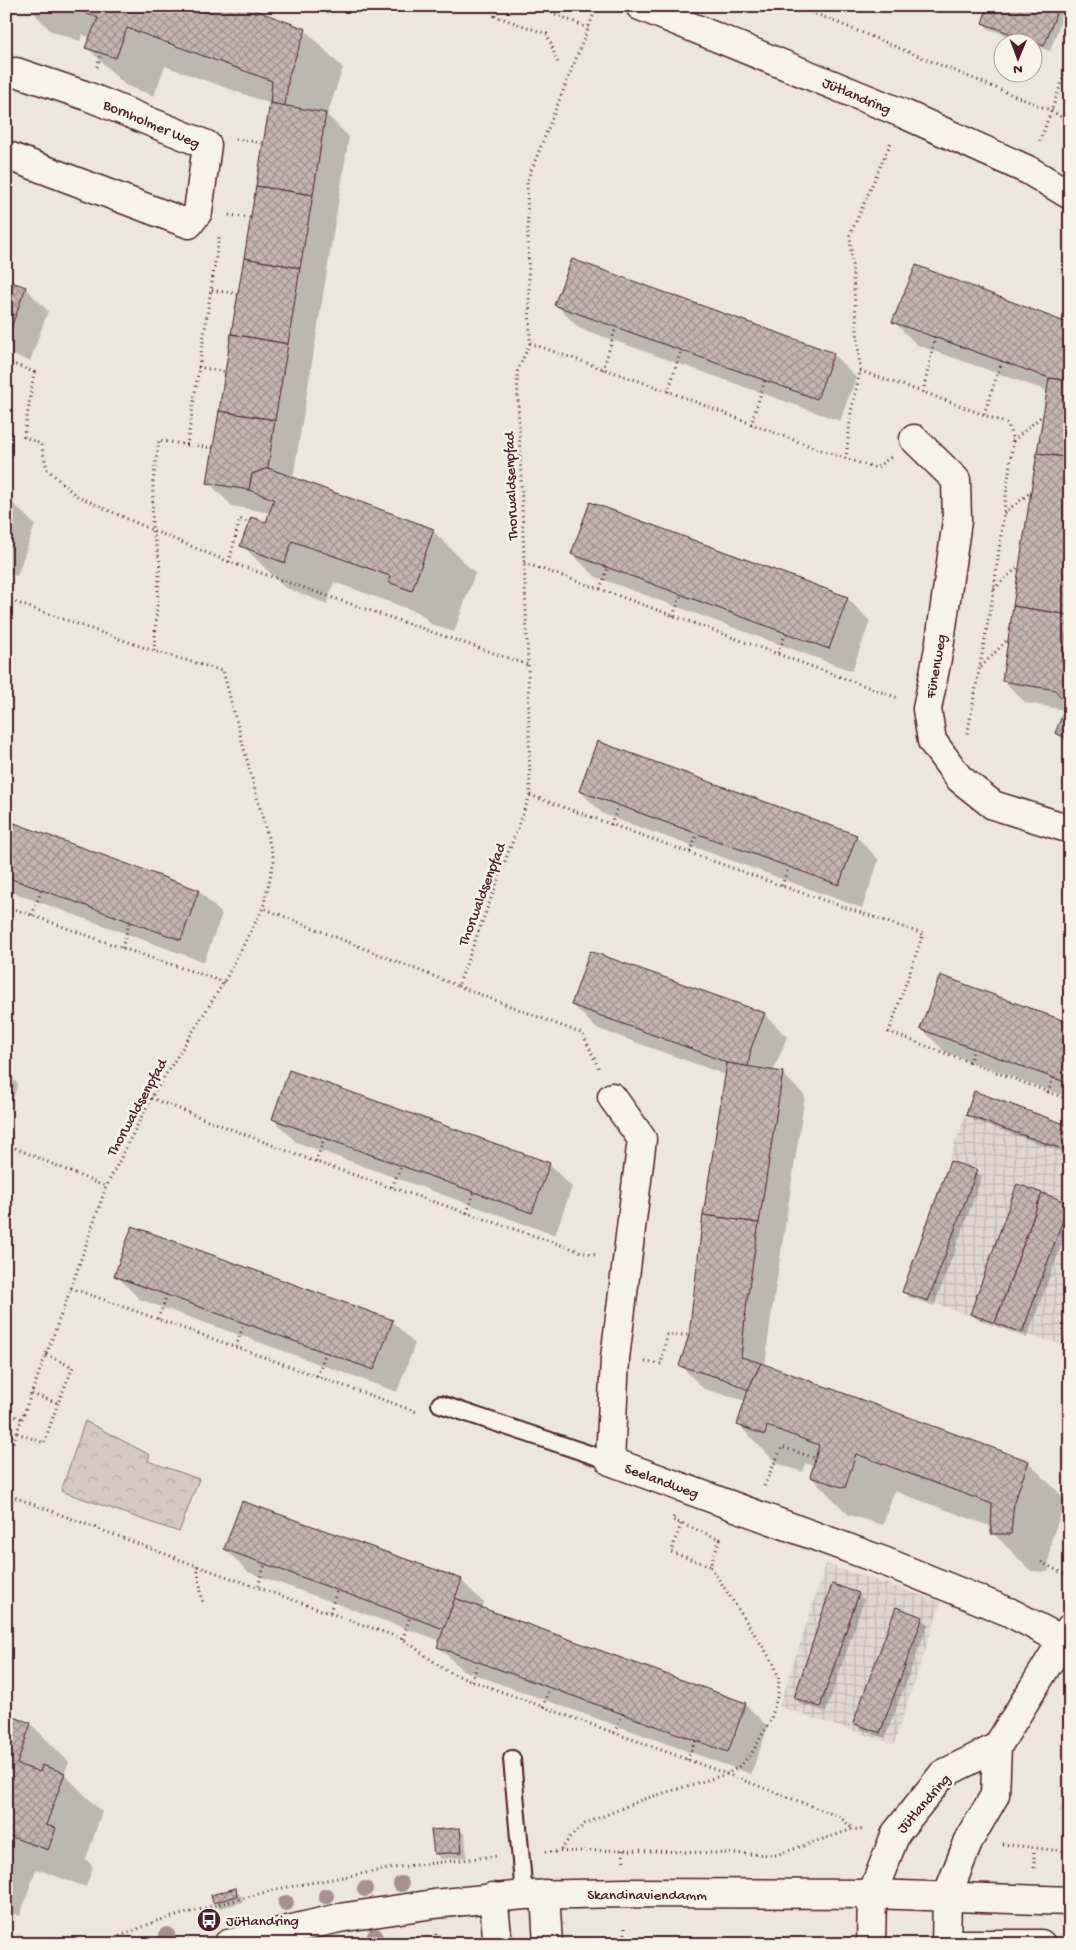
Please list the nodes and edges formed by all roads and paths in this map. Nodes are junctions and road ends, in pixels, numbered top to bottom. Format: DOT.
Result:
graph roads {
  1 [pos="499,6"];
  2 [pos="537,6"];
  3 [pos="597,6"];
  4 [pos="640,6"];
  5 [pos="797,6"];
  6 [pos="588,28"];
  7 [pos="1070,60"];
  8 [pos="558,63"];
  9 [pos="6,76"];
  10 [pos="1052,112"];
  11 [pos="904,114"];
  12 [pos="1070,123"];
  13 [pos="6,156"];
  14 [pos="1028,170"];
  15 [pos="1070,195"];
  16 [pos="220,231"];
  17 [pos="212,290"];
  18 [pos="238,294"];
  19 [pos="616,328"];
  20 [pos="935,337"];
  21 [pos="530,343"];
  22 [pos="681,350"];
  23 [pos="6,361"];
  24 [pos="1002,361"];
  25 [pos="198,367"];
  26 [pos="603,370"];
  27 [pos="225,372"];
  28 [pos="765,380"];
  29 [pos="668,392"];
  30 [pos="923,392"];
  31 [pos="984,414"];
  32 [pos="1043,415"];
  33 [pos="751,425"];
  34 [pos="914,439"];
  35 [pos="1013,441"];
  36 [pos="187,445"];
  37 [pos="213,448"];
  38 [pos="846,459"];
  39 [pos="1031,492"];
  40 [pos="1003,513"];
  41 [pos="249,524"];
  42 [pos="152,530"];
  43 [pos="229,562"];
  44 [pos="524,564"];
  45 [pos="1019,566"];
  46 [pos="608,568"];
  47 [pos="600,589"];
  48 [pos="994,589"];
  49 [pos="682,595"];
  50 [pos="6,599"];
  51 [pos="673,616"];
  52 [pos="786,633"];
  53 [pos="1008,639"];
  54 [pos="154,651"];
  55 [pos="778,653"];
  56 [pos="528,665"];
  57 [pos="980,667"];
  58 [pos="927,709"];
  59 [pos="530,795"];
  60 [pos="618,806"];
  61 [pos="611,825"];
  62 [pos="1070,829"];
  63 [pos="697,834"];
  64 [pos="690,852"];
  65 [pos="788,867"];
  66 [pos="782,886"];
  67 [pos="42,889"];
  68 [pos="6,906"];
  69 [pos="263,908"];
  70 [pos="32,916"];
  71 [pos="130,921"];
  72 [pos="122,948"];
  73 [pos="224,982"];
  74 [pos="458,986"];
  75 [pos="974,1049"];
  76 [pos="969,1063"];
  77 [pos="1053,1078"];
  78 [pos="1048,1092"];
  79 [pos="612,1097"];
  80 [pos="151,1098"];
  81 [pos="1070,1100"];
  82 [pos="324,1138"];
  83 [pos="6,1144"];
  84 [pos="316,1162"];
  85 [pos="400,1166"];
  86 [pos="106,1187"];
  87 [pos="392,1187"];
  88 [pos="474,1193"];
  89 [pos="467,1213"];
  90 [pos="628,1259"];
  91 [pos="71,1288"];
  92 [pos="166,1295"];
  93 [pos="158,1319"];
  94 [pos="244,1323"];
  95 [pos="689,1335"];
  96 [pos="236,1347"];
  97 [pos="326,1352"];
  98 [pos="46,1355"];
  99 [pos="614,1358"];
  100 [pos="317,1376"];
  101 [pos="32,1394"];
  102 [pos="58,1403"];
  103 [pos="440,1404"];
  104 [pos="6,1413"];
  105 [pos="22,1419"];
  106 [pos="17,1434"];
  107 [pos="815,1458"];
  108 [pos="6,1461"];
  109 [pos="610,1461"];
  110 [pos="683,1488"];
  111 [pos="6,1494"];
  112 [pos="751,1513"];
  113 [pos="681,1524"];
  114 [pos="1041,1562"];
  115 [pos="265,1564"];
  116 [pos="197,1566"];
  117 [pos="710,1566"];
  118 [pos="1070,1577"];
  119 [pos="258,1586"];
  120 [pos="337,1590"];
  121 [pos="203,1604"];
  122 [pos="330,1612"];
  123 [pos="410,1616"];
  124 [pos="1066,1634"];
  125 [pos="403,1639"];
  126 [pos="478,1662"];
  127 [pos="472,1681"];
  128 [pos="549,1688"];
  129 [pos="543,1707"];
  130 [pos="623,1714"];
  131 [pos="614,1733"];
  132 [pos="696,1740"];
  133 [pos="997,1747"];
  134 [pos="512,1758"];
  135 [pos="687,1760"];
  136 [pos="727,1774"];
  137 [pos="853,1829"];
  138 [pos="1034,1848"];
  139 [pos="560,1850"];
  140 [pos="1070,1852"];
  141 [pos="872,1894"];
  142 [pos="535,1895"];
  143 [pos="947,1896"];
  144 [pos="493,1897"];
  145 [pos="1070,1900"];
  146 [pos="228,1944"];
  147 [pos="498,1944"];
  148 [pos="548,1944"];
  149 [pos="871,1944"];
  150 [pos="946,1944"];
  151 [pos="957,1944"];
  152 [pos="1041,1944"];
  1 -- 8 [label="path"];
  2 -- 6 [label="path"];
  3 -- 6 [label="path, Thorwaldsenpfad"];
  4 -- 11 [label="street, Jütlandring"];
  5 -- 10 [label="path"];
  6 -- 21 [label="path, Thorwaldsenpfad"];
  7 -- 10 [label="path"];
  9 -- 13 [label="street, Bornholmer Weg"];
  10 -- 12 [label="path"];
  10 -- 14 [label="path"];
  11 -- 14 [label="street, Jütlandring"];
  11 -- 38 [label="path"];
  14 -- 15 [label="street, Jütlandring"];
  16 -- 17 [label="path"];
  17 -- 18 [label="path"];
  17 -- 25 [label="path"];
  19 -- 26 [label="path"];
  20 -- 30 [label="path"];
  21 -- 26 [label="path"];
  21 -- 44 [label="path, Thorwaldsenpfad"];
  22 -- 29 [label="path"];
  23 -- 42 [label="path"];
  24 -- 31 [label="path"];
  25 -- 27 [label="path"];
  25 -- 36 [label="path"];
  26 -- 29 [label="path"];
  28 -- 33 [label="path"];
  29 -- 33 [label="path"];
  32 -- 35 [label="path"];
  33 -- 38 [label="path"];
  34 -- 38 [label="path"];
  34 -- 58 [label="street, Fünenweg"];
  36 -- 37 [label="path"];
  36 -- 42 [label="path"];
  39 -- 40 [label="path"];
  41 -- 43 [label="path"];
  42 -- 43 [label="path"];
  42 -- 54 [label="path"];
  43 -- 56 [label="path"];
  44 -- 47 [label="path"];
  44 -- 56 [label="path, Thorwaldsenpfad"];
  45 -- 48 [label="path"];
  46 -- 47 [label="path"];
  47 -- 51 [label="path"];
  49 -- 51 [label="path"];
  50 -- 54 [label="path"];
  51 -- 55 [label="path"];
  52 -- 55 [label="path"];
  53 -- 57 [label="path"];
  54 -- 69 [label="path, Thorwaldsenpfad"];
  55 -- 58 [label="path"];
  56 -- 59 [label="path, Thorwaldsenpfad"];
  58 -- 62 [label="street, Fünenweg"];
  59 -- 61 [label="path"];
  59 -- 74 [label="path, Thorwaldsenpfad"];
  60 -- 61 [label="path"];
  61 -- 64 [label="path"];
  63 -- 64 [label="path"];
  64 -- 66 [label="path"];
  65 -- 66 [label="path"];
  66 -- 76 [label="path"];
  67 -- 70 [label="path"];
  68 -- 70 [label="path"];
  69 -- 73 [label="path, Thorwaldsenpfad"];
  69 -- 74 [label="path"];
  70 -- 72 [label="path"];
  71 -- 72 [label="path"];
  72 -- 73 [label="path"];
  73 -- 80 [label="path, Thorwaldsenpfad"];
  74 -- 79 [label="path"];
  75 -- 76 [label="path"];
  76 -- 78 [label="path"];
  77 -- 78 [label="path"];
  78 -- 81 [label="path"];
  79 -- 90 [label="street, Seelandweg"];
  80 -- 84 [label="path"];
  80 -- 86 [label="path, Thorwaldsenpfad"];
  82 -- 84 [label="path"];
  83 -- 86 [label="path"];
  84 -- 87 [label="path"];
  85 -- 87 [label="path"];
  86 -- 91 [label="path, Thorwaldsenpfad"];
  87 -- 89 [label="path"];
  88 -- 89 [label="path"];
  89 -- 90 [label="path"];
  90 -- 99 [label="street, Seelandweg"];
  91 -- 93 [label="path"];
  91 -- 98 [label="path, Thorwaldsenpfad"];
  92 -- 93 [label="path"];
  93 -- 96 [label="path"];
  94 -- 96 [label="path"];
  95 -- 99 [label="path"];
  96 -- 100 [label="path"];
  97 -- 100 [label="path"];
  98 -- 101 [label="path, Thorwaldsenpfad"];
  98 -- 102 [label="path"];
  99 -- 109 [label="street, Seelandweg"];
  100 -- 103 [label="path"];
  101 -- 102 [label="path"];
  101 -- 105 [label="path, Thorwaldsenpfad"];
  102 -- 106 [label="path"];
  103 -- 109 [label="lane"];
  104 -- 105 [label="path"];
  105 -- 106 [label="path, Thorwaldsenpfad"];
  106 -- 108 [label="path, Thorwaldsenpfad"];
  107 -- 112 [label="path"];
  109 -- 110 [label="street, Seelandweg"];
  110 -- 112 [label="street, Seelandweg"];
  110 -- 113 [label="path"];
  111 -- 116 [label="path"];
  112 -- 124 [label="street, Seelandweg"];
  113 -- 117 [label="path"];
  113 -- 117 [label="path"];
  114 -- 118 [label="path"];
  115 -- 119 [label="path"];
  116 -- 119 [label="path"];
  116 -- 121 [label="path"];
  117 -- 136 [label="path"];
  119 -- 122 [label="path"];
  120 -- 122 [label="path"];
  122 -- 125 [label="path"];
  123 -- 125 [label="path"];
  124 -- 133 [label="street"];
  125 -- 127 [label="path"];
  126 -- 127 [label="path"];
  127 -- 129 [label="path"];
  128 -- 129 [label="path"];
  129 -- 131 [label="path"];
  130 -- 131 [label="path"];
  131 -- 135 [label="path"];
  132 -- 135 [label="path"];
  133 -- 141 [label="street, Jütlandring"];
  133 -- 143 [label="street"];
  134 -- 142 [label="lane"];
  135 -- 136 [label="path"];
  136 -- 137 [label="path"];
  136 -- 139 [label="path"];
  138 -- 140 [label="path"];
  141 -- 142 [label="street, Skandinaviendamm"];
  141 -- 143 [label="street, Skandinaviendamm"];
  141 -- 149 [label="street, Jütlandring"];
  142 -- 144 [label="street, Skandinaviendamm"];
  142 -- 148 [label="street"];
  143 -- 145 [label="street, Skandinaviendamm"];
  143 -- 150 [label="street"];
  144 -- 146 [label="street, Skandinaviendamm"];
  144 -- 147 [label="street"];
  151 -- 152 [label="street"];
}
